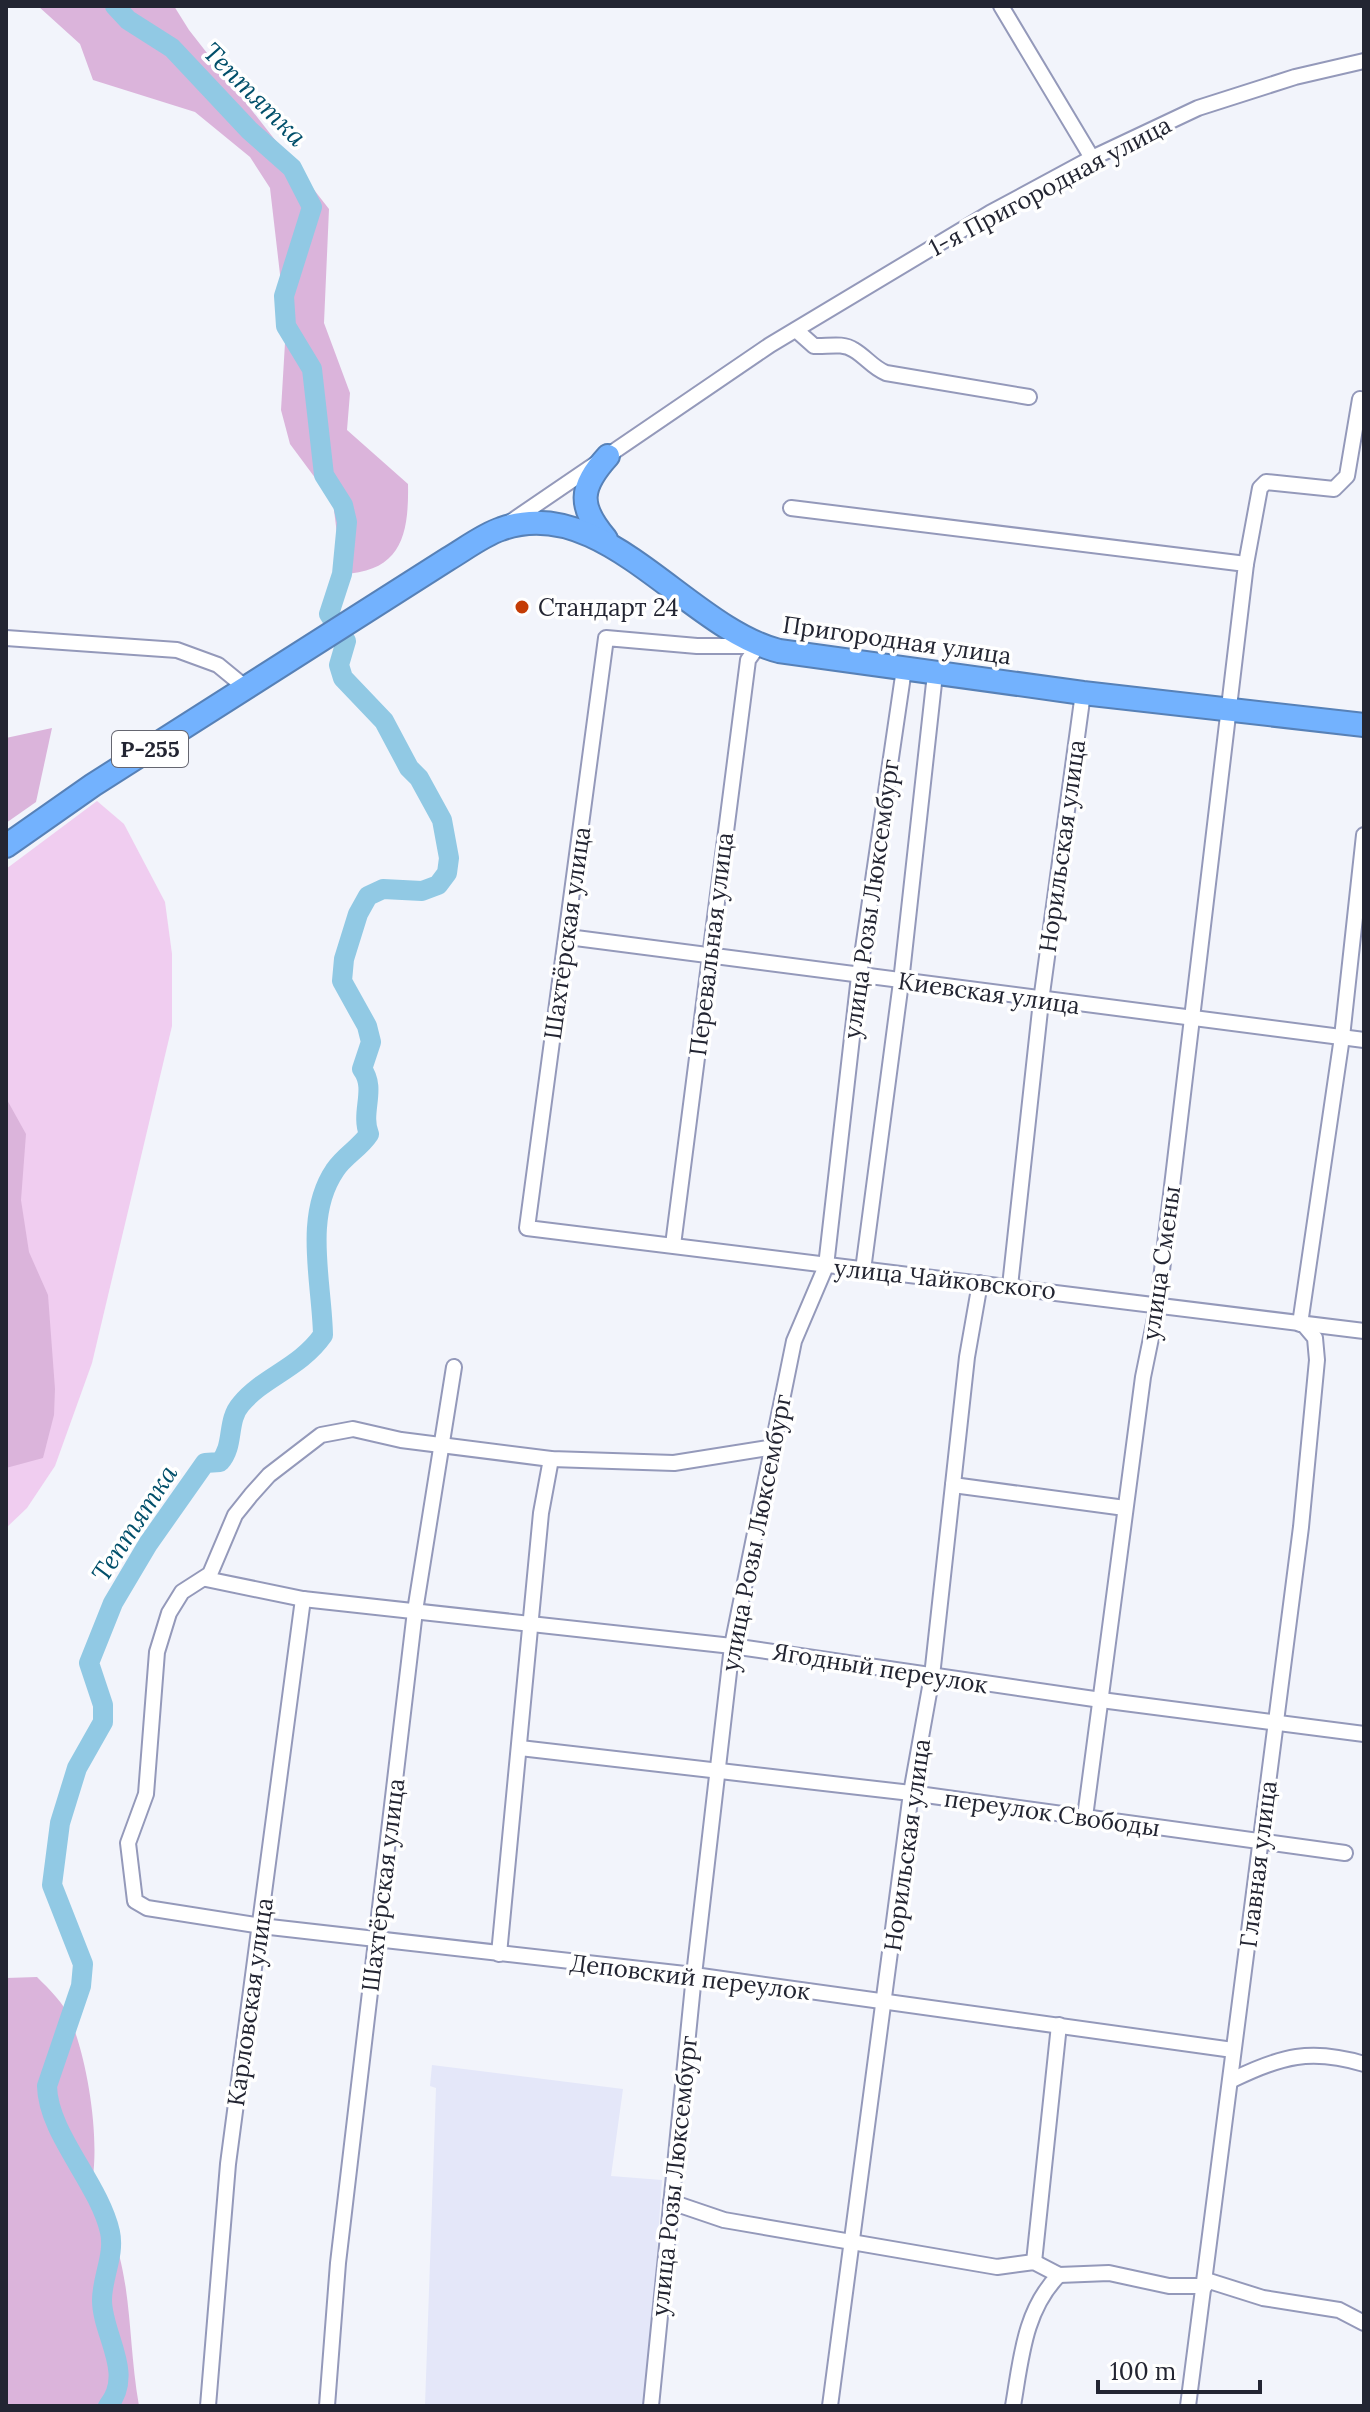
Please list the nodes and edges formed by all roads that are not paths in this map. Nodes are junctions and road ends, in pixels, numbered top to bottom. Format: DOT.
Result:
graph roads {
  1 [pos="1001,6"];
  2 [pos="1364,61"];
  3 [pos="1092,158"];
  4 [pos="796,330"];
  5 [pos="1029,397"];
  6 [pos="1360,399"];
  7 [pos="608,456"];
  8 [pos="791,508"];
  9 [pos="502,528"];
  10 [pos="612,546"];
  11 [pos="1246,564"];
  12 [pos="6,638"];
  13 [pos="758,646"];
  14 [pos="904,669"];
  15 [pos="935,674"];
  16 [pos="246,688"];
  17 [pos="1083,693"];
  18 [pos="1230,709"];
  19 [pos="1364,725"];
  20 [pos="1364,835"];
  21 [pos="6,846"];
  22 [pos="568,937"];
  23 [pos="708,957"];
  24 [pos="859,976"];
  25 [pos="901,982"];
  26 [pos="1041,1001"];
  27 [pos="1194,1019"];
  28 [pos="1342,1037"];
  29 [pos="1364,1040"];
  30 [pos="527,1228"];
  31 [pos="673,1245"];
  32 [pos="826,1266"];
  33 [pos="863,1270"];
  34 [pos="980,1283"];
  35 [pos="1010,1286"];
  36 [pos="1158,1304"];
  37 [pos="1302,1324"];
  38 [pos="1364,1331"];
  39 [pos="454,1367"];
  40 [pos="440,1444"];
  41 [pos="774,1447"];
  42 [pos="551,1459"];
  43 [pos="953,1485"];
  44 [pos="1125,1508"];
  45 [pos="206,1579"];
  46 [pos="303,1599"];
  47 [pos="415,1611"];
  48 [pos="532,1625"];
  49 [pos="732,1646"];
  50 [pos="932,1676"];
  51 [pos="1101,1700"];
  52 [pos="1276,1721"];
  53 [pos="1364,1734"];
  54 [pos="520,1748"];
  55 [pos="716,1772"];
  56 [pos="911,1793"];
  57 [pos="1085,1817"];
  58 [pos="1262,1843"];
  59 [pos="1345,1853"];
  60 [pos="261,1926"];
  61 [pos="377,1939"];
  62 [pos="499,1954"];
  63 [pos="694,1975"];
  64 [pos="886,2002"];
  65 [pos="1059,2025"];
  66 [pos="1233,2050"];
  67 [pos="1364,2064"];
  68 [pos="1232,2080"];
  69 [pos="671,2202"];
  70 [pos="853,2242"];
  71 [pos="1034,2262"];
  72 [pos="1059,2275"];
  73 [pos="1206,2283"];
  74 [pos="1364,2323"];
  75 [pos="208,2406"];
  76 [pos="327,2406"];
  77 [pos="651,2406"];
  78 [pos="830,2406"];
  79 [pos="1013,2406"];
  80 [pos="1188,2406"];
  1 -- 3 [label="street"];
  2 -- 3 [label="street, 1-я Пригородная улица"];
  3 -- 4 [label="street, 1-я Пригородная улица"];
  4 -- 5 [label="street"];
  4 -- 7 [label="street, 1-я Пригородная улица"];
  6 -- 11 [label="street"];
  7 -- 9 [label="street, 1-я Пригородная улица"];
  7 -- 10 [label="highway"];
  8 -- 11 [label="street"];
  9 -- 10 [label="highway, Пригородная улица"];
  9 -- 16 [label="highway, Пригородная улица / Р-255"];
  10 -- 13 [label="highway, Пригородная улица"];
  11 -- 18 [label="street"];
  12 -- 16 [label="street"];
  13 -- 14 [label="highway, Пригородная улица"];
  13 -- 22 [label="street, Шахтёрская улица"];
  13 -- 23 [label="street, Перевальная улица"];
  14 -- 15 [label="highway, Пригородная улица"];
  14 -- 24 [label="street, улица Розы Люксембург"];
  15 -- 17 [label="highway, Пригородная улица"];
  15 -- 25 [label="street"];
  16 -- 21 [label="highway, Р-255"];
  17 -- 18 [label="highway, Пригородная улица"];
  17 -- 26 [label="street, Норильская улица"];
  18 -- 19 [label="highway, Пригородная улица"];
  18 -- 27 [label="street, улица Смены"];
  20 -- 28 [label="street, Главная улица"];
  22 -- 23 [label="street, Киевская улица"];
  22 -- 30 [label="street, Шахтёрская улица"];
  23 -- 24 [label="street, Киевская улица"];
  23 -- 31 [label="street, Перевальная улица"];
  24 -- 25 [label="street, Киевская улица"];
  24 -- 32 [label="street, улица Розы Люксембург"];
  25 -- 26 [label="street, Киевская улица"];
  25 -- 33 [label="street"];
  26 -- 27 [label="street, Киевская улица"];
  26 -- 35 [label="street, Норильская улица"];
  27 -- 28 [label="street, Киевская улица"];
  27 -- 36 [label="street, улица Смены"];
  28 -- 29 [label="street, Киевская улица"];
  28 -- 37 [label="street, Главная улица"];
  30 -- 31 [label="street, улица Чайковского"];
  31 -- 32 [label="street, улица Чайковского"];
  32 -- 33 [label="street, улица Чайковского"];
  32 -- 41 [label="street, улица Розы Люксембург"];
  33 -- 34 [label="street, улица Чайковского"];
  34 -- 35 [label="street, улица Чайковского"];
  34 -- 43 [label="street, Норильская улица"];
  35 -- 36 [label="street, улица Чайковского"];
  36 -- 37 [label="street, улица Чайковского"];
  36 -- 44 [label="street, улица Смены"];
  37 -- 38 [label="street, улица Чайковского"];
  37 -- 52 [label="street, Главная улица"];
  39 -- 40 [label="street, Шахтёрская улица"];
  40 -- 42 [label="street"];
  40 -- 45 [label="street"];
  40 -- 47 [label="street, Шахтёрская улица"];
  41 -- 42 [label="street"];
  41 -- 49 [label="street, улица Розы Люксембург"];
  42 -- 48 [label="street"];
  43 -- 44 [label="street"];
  43 -- 50 [label="street, Норильская улица"];
  44 -- 51 [label="street, улица Смены"];
  45 -- 46 [label="street, Ягодный переулок"];
  45 -- 60 [label="street, Деповский переулок"];
  46 -- 47 [label="street, Ягодный переулок"];
  46 -- 60 [label="street, Карловская улица"];
  47 -- 48 [label="street, Ягодный переулок"];
  47 -- 61 [label="street, Шахтёрская улица"];
  48 -- 49 [label="street, Ягодный переулок"];
  48 -- 54 [label="street"];
  49 -- 50 [label="street, Ягодный переулок"];
  49 -- 55 [label="street, улица Розы Люксембург"];
  50 -- 51 [label="street, Ягодный переулок"];
  50 -- 56 [label="street, Норильская улица"];
  51 -- 52 [label="street, Ягодный переулок"];
  51 -- 57 [label="street, улица Смены"];
  52 -- 53 [label="street, Ягодный переулок"];
  52 -- 58 [label="street, Главная улица"];
  54 -- 55 [label="street, переулок Свободы"];
  54 -- 62 [label="street"];
  55 -- 56 [label="street, переулок Свободы"];
  55 -- 63 [label="street, улица Розы Люксембург"];
  56 -- 57 [label="street, переулок Свободы"];
  56 -- 64 [label="street, Норильская улица"];
  57 -- 58 [label="street, переулок Свободы"];
  58 -- 59 [label="street, переулок Свободы"];
  58 -- 66 [label="street, Главная улица"];
  60 -- 61 [label="street, Деповский переулок"];
  60 -- 75 [label="street, Карловская улица"];
  61 -- 62 [label="street, Деповский переулок"];
  61 -- 76 [label="street, Шахтёрская улица"];
  62 -- 63 [label="street, Деповский переулок"];
  63 -- 64 [label="street, Деповский переулок"];
  63 -- 69 [label="street, улица Розы Люксембург"];
  64 -- 65 [label="street, Деповский переулок"];
  64 -- 70 [label="street, Норильская улица"];
  65 -- 66 [label="street, Деповский переулок"];
  65 -- 71 [label="street"];
  66 -- 68 [label="street, Главная улица"];
  67 -- 68 [label="street"];
  68 -- 73 [label="street, Главная улица"];
  69 -- 70 [label="street"];
  69 -- 77 [label="street, улица Розы Люксембург"];
  70 -- 71 [label="street"];
  70 -- 78 [label="street, Норильская улица"];
  71 -- 72 [label="street"];
  72 -- 73 [label="street"];
  72 -- 79 [label="street"];
  73 -- 74 [label="street"];
  73 -- 80 [label="street, Главная улица"];
}
